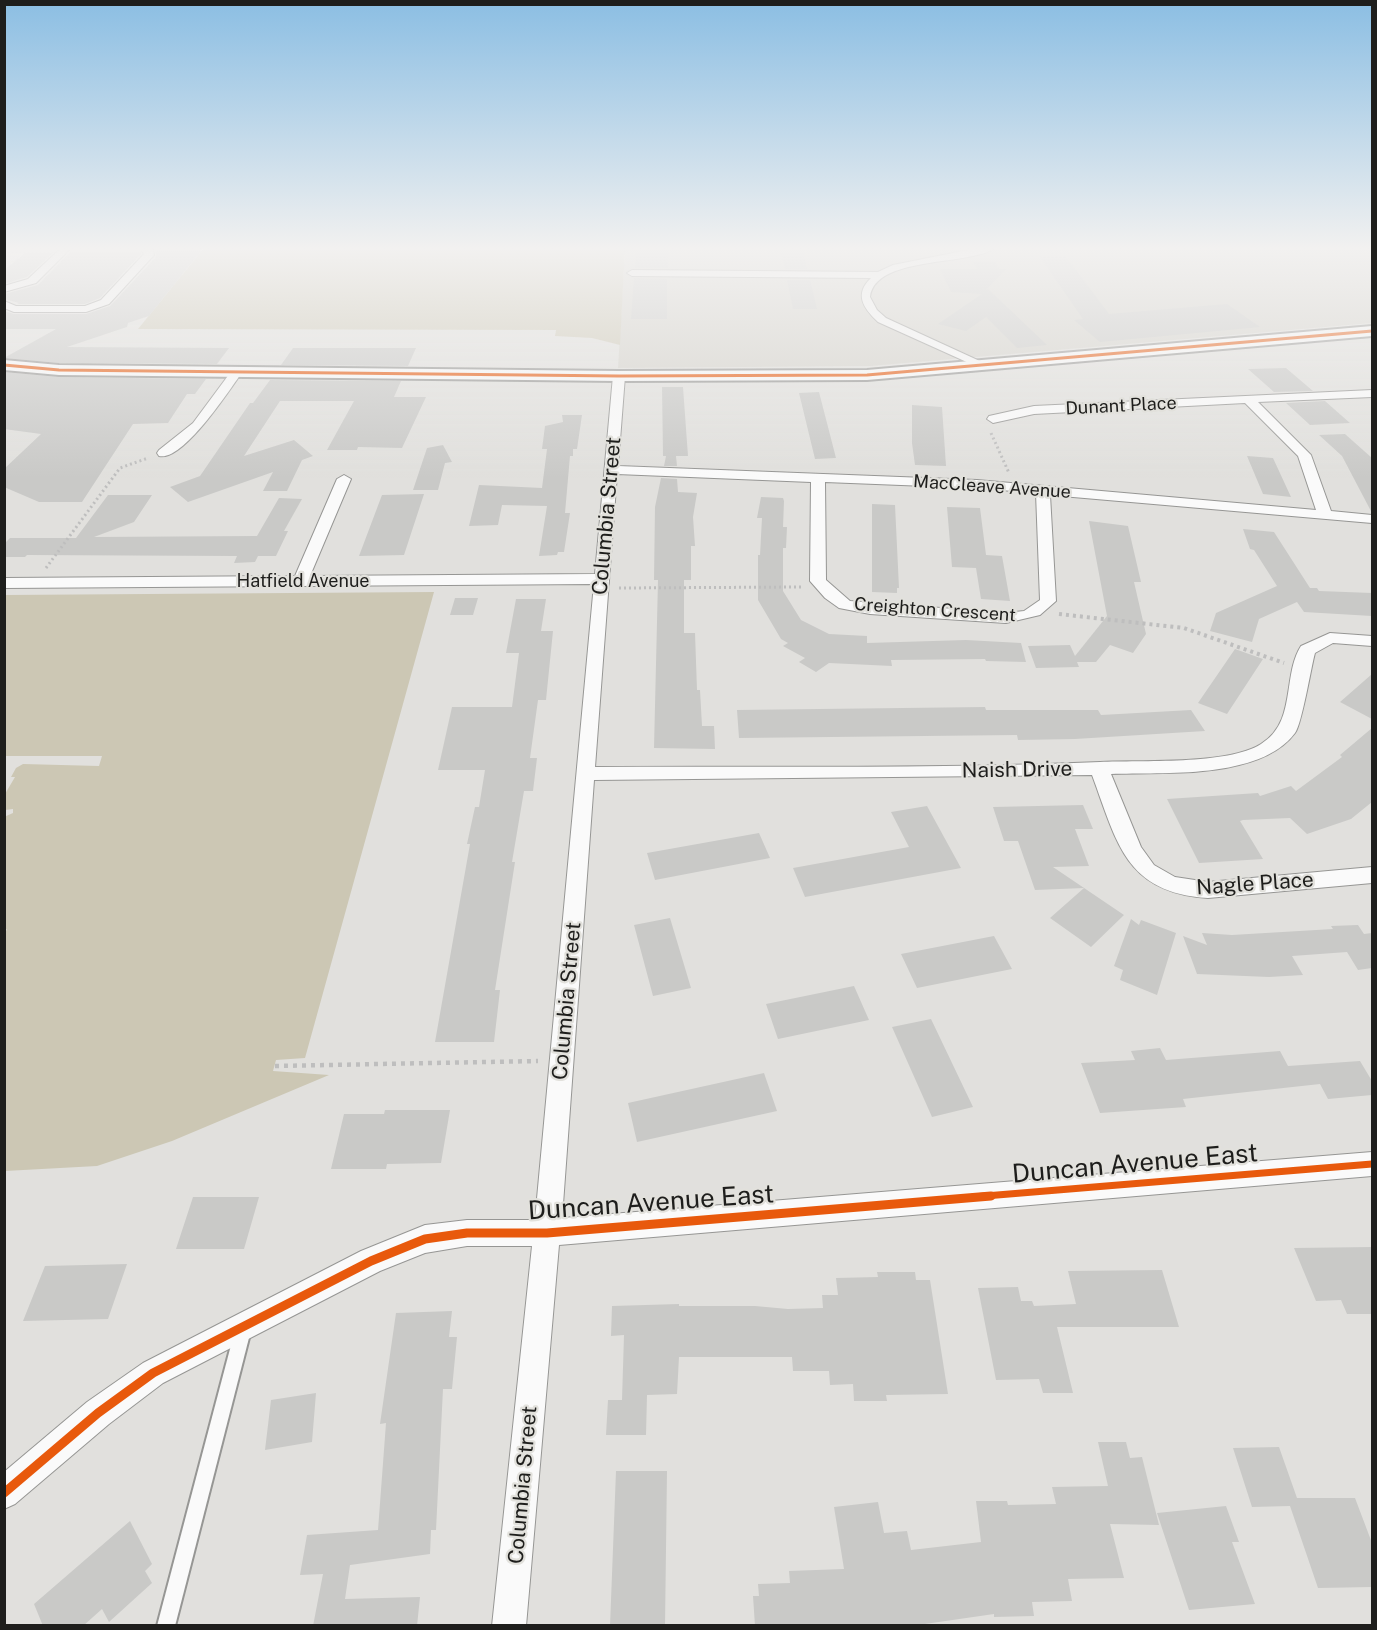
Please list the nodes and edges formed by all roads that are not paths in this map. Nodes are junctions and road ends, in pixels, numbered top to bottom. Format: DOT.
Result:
graph roads {
  1 [pos="893,325"];
  2 [pos="1372,331"];
  3 [pos="4,365"];
  4 [pos="980,365"];
  5 [pos="237,371"];
  6 [pos="619,376"];
  7 [pos="1372,393"];
  8 [pos="1249,400"];
  9 [pos="993,419"];
  10 [pos="165,453"];
  11 [pos="611,470"];
  12 [pos="818,478"];
  13 [pos="344,479"];
  14 [pos="1043,490"];
  15 [pos="1325,515"];
  16 [pos="1372,519"];
  17 [pos="300,582"];
  18 [pos="4,583"];
  19 [pos="601,585"];
  20 [pos="1372,641"];
  21 [pos="1099,768"];
  22 [pos="585,774"];
  23 [pos="1372,875"];
  24 [pos="1372,1164"];
  25 [pos="547,1233"];
  26 [pos="244,1327"];
  27 [pos="4,1493"];
  28 [pos="166,1626"];
  29 [pos="509,1626"];
  1 -- 4 [label="street"];
  2 -- 4 [label="street"];
  3 -- 5 [label="street"];
  4 -- 6 [label="street"];
  5 -- 6 [label="street"];
  5 -- 10 [label="street"];
  6 -- 11 [label="street, Columbia Street"];
  7 -- 8 [label="street, Dunant Place"];
  8 -- 9 [label="street, Dunant Place"];
  8 -- 15 [label="street"];
  11 -- 12 [label="street, MacCleave Avenue"];
  11 -- 19 [label="street, Columbia Street"];
  12 -- 14 [label="street, MacCleave Avenue"];
  12 -- 14 [label="street, Creighton Crescent"];
  13 -- 17 [label="street"];
  14 -- 15 [label="street, MacCleave Avenue"];
  15 -- 16 [label="street, MacCleave Avenue"];
  17 -- 18 [label="street, Hatfield Avenue"];
  17 -- 19 [label="street, Hatfield Avenue"];
  19 -- 22 [label="street, Columbia Street"];
  20 -- 21 [label="street, Naish Drive"];
  21 -- 22 [label="street, Naish Drive"];
  21 -- 23 [label="street, Nagle Place"];
  22 -- 25 [label="street, Columbia Street"];
  24 -- 25 [label="street, Duncan Avenue East"];
  25 -- 26 [label="street, Duncan Avenue East"];
  25 -- 29 [label="street, Columbia Street"];
  26 -- 27 [label="street, Duncan Avenue East"];
  26 -- 28 [label="lane"];
}
